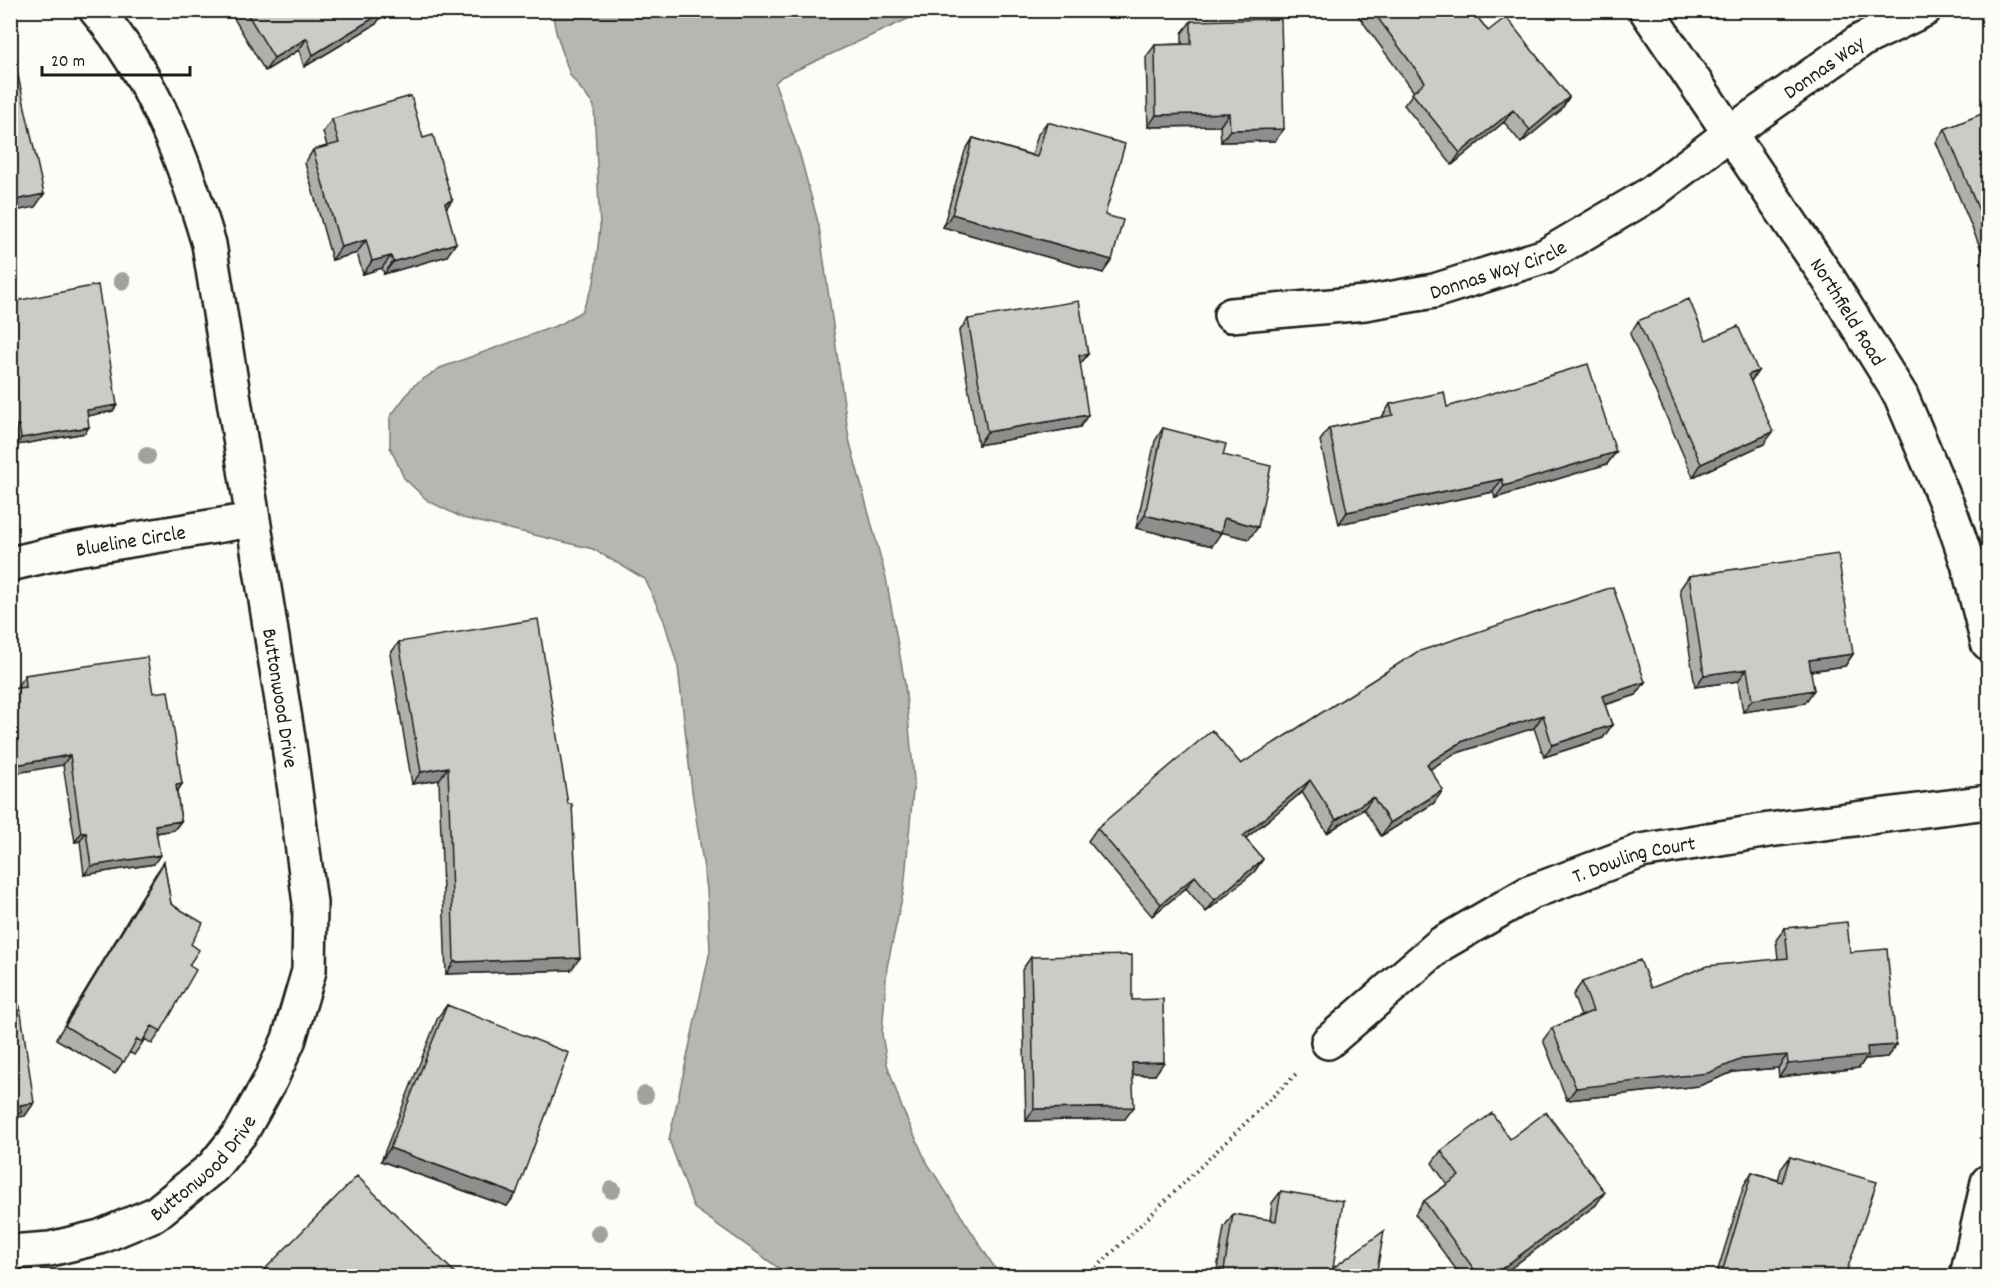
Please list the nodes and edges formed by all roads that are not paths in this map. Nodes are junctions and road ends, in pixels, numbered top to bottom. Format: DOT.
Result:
graph roads {
  1 [pos="96,10"];
  2 [pos="1646,10"];
  3 [pos="1924,10"];
  4 [pos="1730,133"];
  5 [pos="1231,315"];
  6 [pos="252,520"];
  7 [pos="10,564"];
  8 [pos="1989,643"];
  9 [pos="1989,802"];
  10 [pos="1328,1042"];
  11 [pos="1989,1182"];
  12 [pos="10,1252"];
  13 [pos="1967,1276"];
  1 -- 6 [label="street, Buttonwood Drive"];
  2 -- 4 [label="street, Northfield Road"];
  3 -- 4 [label="street, Donnas Way"];
  4 -- 5 [label="street, Donnas Way Circle"];
  4 -- 8 [label="street, Northfield Road"];
  6 -- 7 [label="street, Blueline Circle"];
  6 -- 12 [label="street, Buttonwood Drive"];
  9 -- 10 [label="street, T. Dowling Court"];
  11 -- 13 [label="street"];
}
